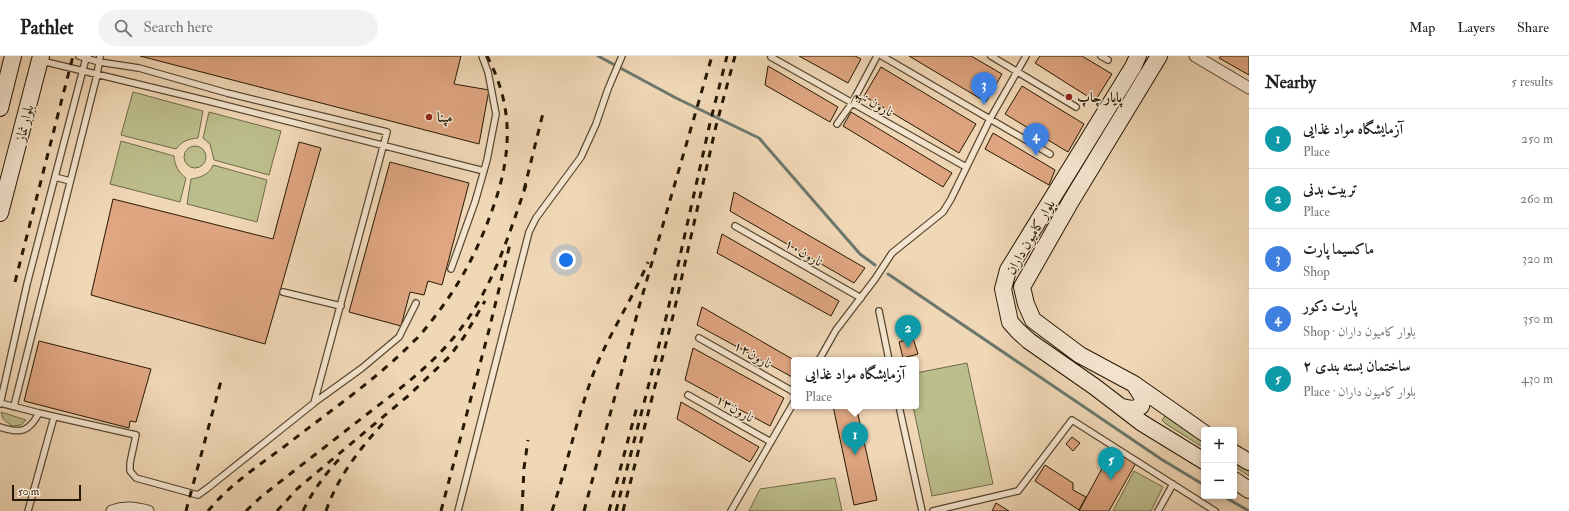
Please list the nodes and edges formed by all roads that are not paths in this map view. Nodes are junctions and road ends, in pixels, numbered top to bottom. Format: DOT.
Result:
graph roads {
  1 [pos="14,56"];
  2 [pos="79,56"];
  3 [pos="482,56"];
  4 [pos="876,56"];
  5 [pos="882,56"];
  6 [pos="991,56"];
  7 [pos="1026,56"];
  8 [pos="1101,56"];
  9 [pos="1138,56"];
  10 [pos="1159,56"];
  11 [pos="1195,56"];
  12 [pos="88,57"];
  13 [pos="771,57"];
  14 [pos="40,58"];
  15 [pos="621,58"];
  16 [pos="99,59"];
  17 [pos="1207,59"];
  18 [pos="1108,60"];
  19 [pos="1017,71"];
  20 [pos="83,72"];
  21 [pos="98,75"];
  22 [pos="1249,88"];
  23 [pos="852,103"];
  24 [pos="0,108"];
  25 [pos="1076,108"];
  26 [pos="990,119"];
  27 [pos="837,124"];
  28 [pos="384,146"];
  29 [pos="1050,154"];
  30 [pos="966,167"];
  31 [pos="484,171"];
  32 [pos="55,177"];
  33 [pos="70,181"];
  34 [pos="3,194"];
  35 [pos="0,213"];
  36 [pos="735,226"];
  37 [pos="451,269"];
  38 [pos="283,292"];
  39 [pos="861,298"];
  40 [pos="416,303"];
  41 [pos="341,306"];
  42 [pos="879,311"];
  43 [pos="699,338"];
  44 [pos="821,357"];
  45 [pos="888,357"];
  46 [pos="1134,384"];
  47 [pos="791,390"];
  48 [pos="688,395"];
  49 [pos="315,402"];
  50 [pos="0,404"];
  51 [pos="14,406"];
  52 [pos="791,407"];
  53 [pos="1122,407"];
  54 [pos="900,409"];
  55 [pos="39,413"];
  56 [pos="1178,415"];
  57 [pos="54,417"];
  58 [pos="0,427"];
  59 [pos="1201,431"];
  60 [pos="1164,435"];
  61 [pos="771,442"];
  62 [pos="1237,455"];
  63 [pos="1201,459"];
  64 [pos="1249,462"];
  65 [pos="1237,482"];
  66 [pos="1173,484"];
  67 [pos="1249,490"];
  68 [pos="28,511"];
  69 [pos="112,511"];
  70 [pos="148,511"];
  71 [pos="458,511"];
  72 [pos="731,511"];
  73 [pos="922,511"];
  74 [pos="933,511"];
  75 [pos="1158,511"];
  76 [pos="1215,511"];
  1 -- 24 [label="main road, بلوار نماز"];
  2 -- 12 [label="lane"];
  3 -- 31 [label="lane"];
  4 -- 23 [label="lane"];
  5 -- 26 [label="lane"];
  6 -- 19 [label="lane"];
  7 -- 19 [label="lane"];
  8 -- 18 [label="lane"];
  9 -- 53 [label="main road, بلوار کامیون داران"];
  10 -- 46 [label="main road, بلوار کامیون داران"];
  11 -- 17 [label="street"];
  12 -- 16 [label="lane"];
  12 -- 20 [label="lane"];
  13 -- 23 [label="lane, نارون نهم"];
  14 -- 20 [label="lane"];
  14 -- 34 [label="main road, بلوار نماز"];
  15 -- 71 [label="lane"];
  16 -- 21 [label="lane"];
  16 -- 28 [label="lane"];
  17 -- 22 [label="street"];
  19 -- 25 [label="lane"];
  19 -- 26 [label="lane"];
  20 -- 21 [label="lane"];
  20 -- 32 [label="lane"];
  21 -- 28 [label="lane"];
  21 -- 33 [label="lane"];
  23 -- 27 [label="lane"];
  23 -- 30 [label="lane, نارون نهم"];
  26 -- 29 [label="lane"];
  26 -- 30 [label="lane"];
  28 -- 31 [label="lane"];
  28 -- 41 [label="lane"];
  30 -- 39 [label="lane"];
  31 -- 37 [label="lane"];
  32 -- 33 [label="lane"];
  32 -- 50 [label="lane"];
  33 -- 51 [label="lane"];
  34 -- 35 [label="main road, بلوار نماز"];
  36 -- 39 [label="lane, نارون۱۰"];
  38 -- 41 [label="lane"];
  39 -- 44 [label="lane"];
  40 -- 49 [label="lane"];
  41 -- 49 [label="lane"];
  42 -- 45 [label="lane"];
  43 -- 47 [label="lane, نارون۱۲"];
  46 -- 53 [label="main road"];
  46 -- 56 [label="main road, بلوار کامیون داران"];
  48 -- 61 [label="lane, نارون۱۳"];
  49 -- 57 [label="lane"];
  50 -- 51 [label="lane"];
  51 -- 55 [label="lane"];
  52 -- 61 [label="lane"];
  53 -- 60 [label="main road, بلوار کامیون داران"];
  54 -- 73 [label="lane"];
  55 -- 57 [label="lane"];
  55 -- 58 [label="lane"];
  56 -- 59 [label="main road, بلوار کامیون داران"];
  56 -- 60 [label="main road"];
  57 -- 68 [label="lane"];
  60 -- 63 [label="main road, بلوار کامیون داران"];
  61 -- 72 [label="lane"];
  62 -- 64 [label="main road"];
  65 -- 67 [label="main road"];
  66 -- 74 [label="lane"];
  66 -- 75 [label="lane"];
  66 -- 76 [label="lane"];
  69 -- 70 [label="street"];
}
